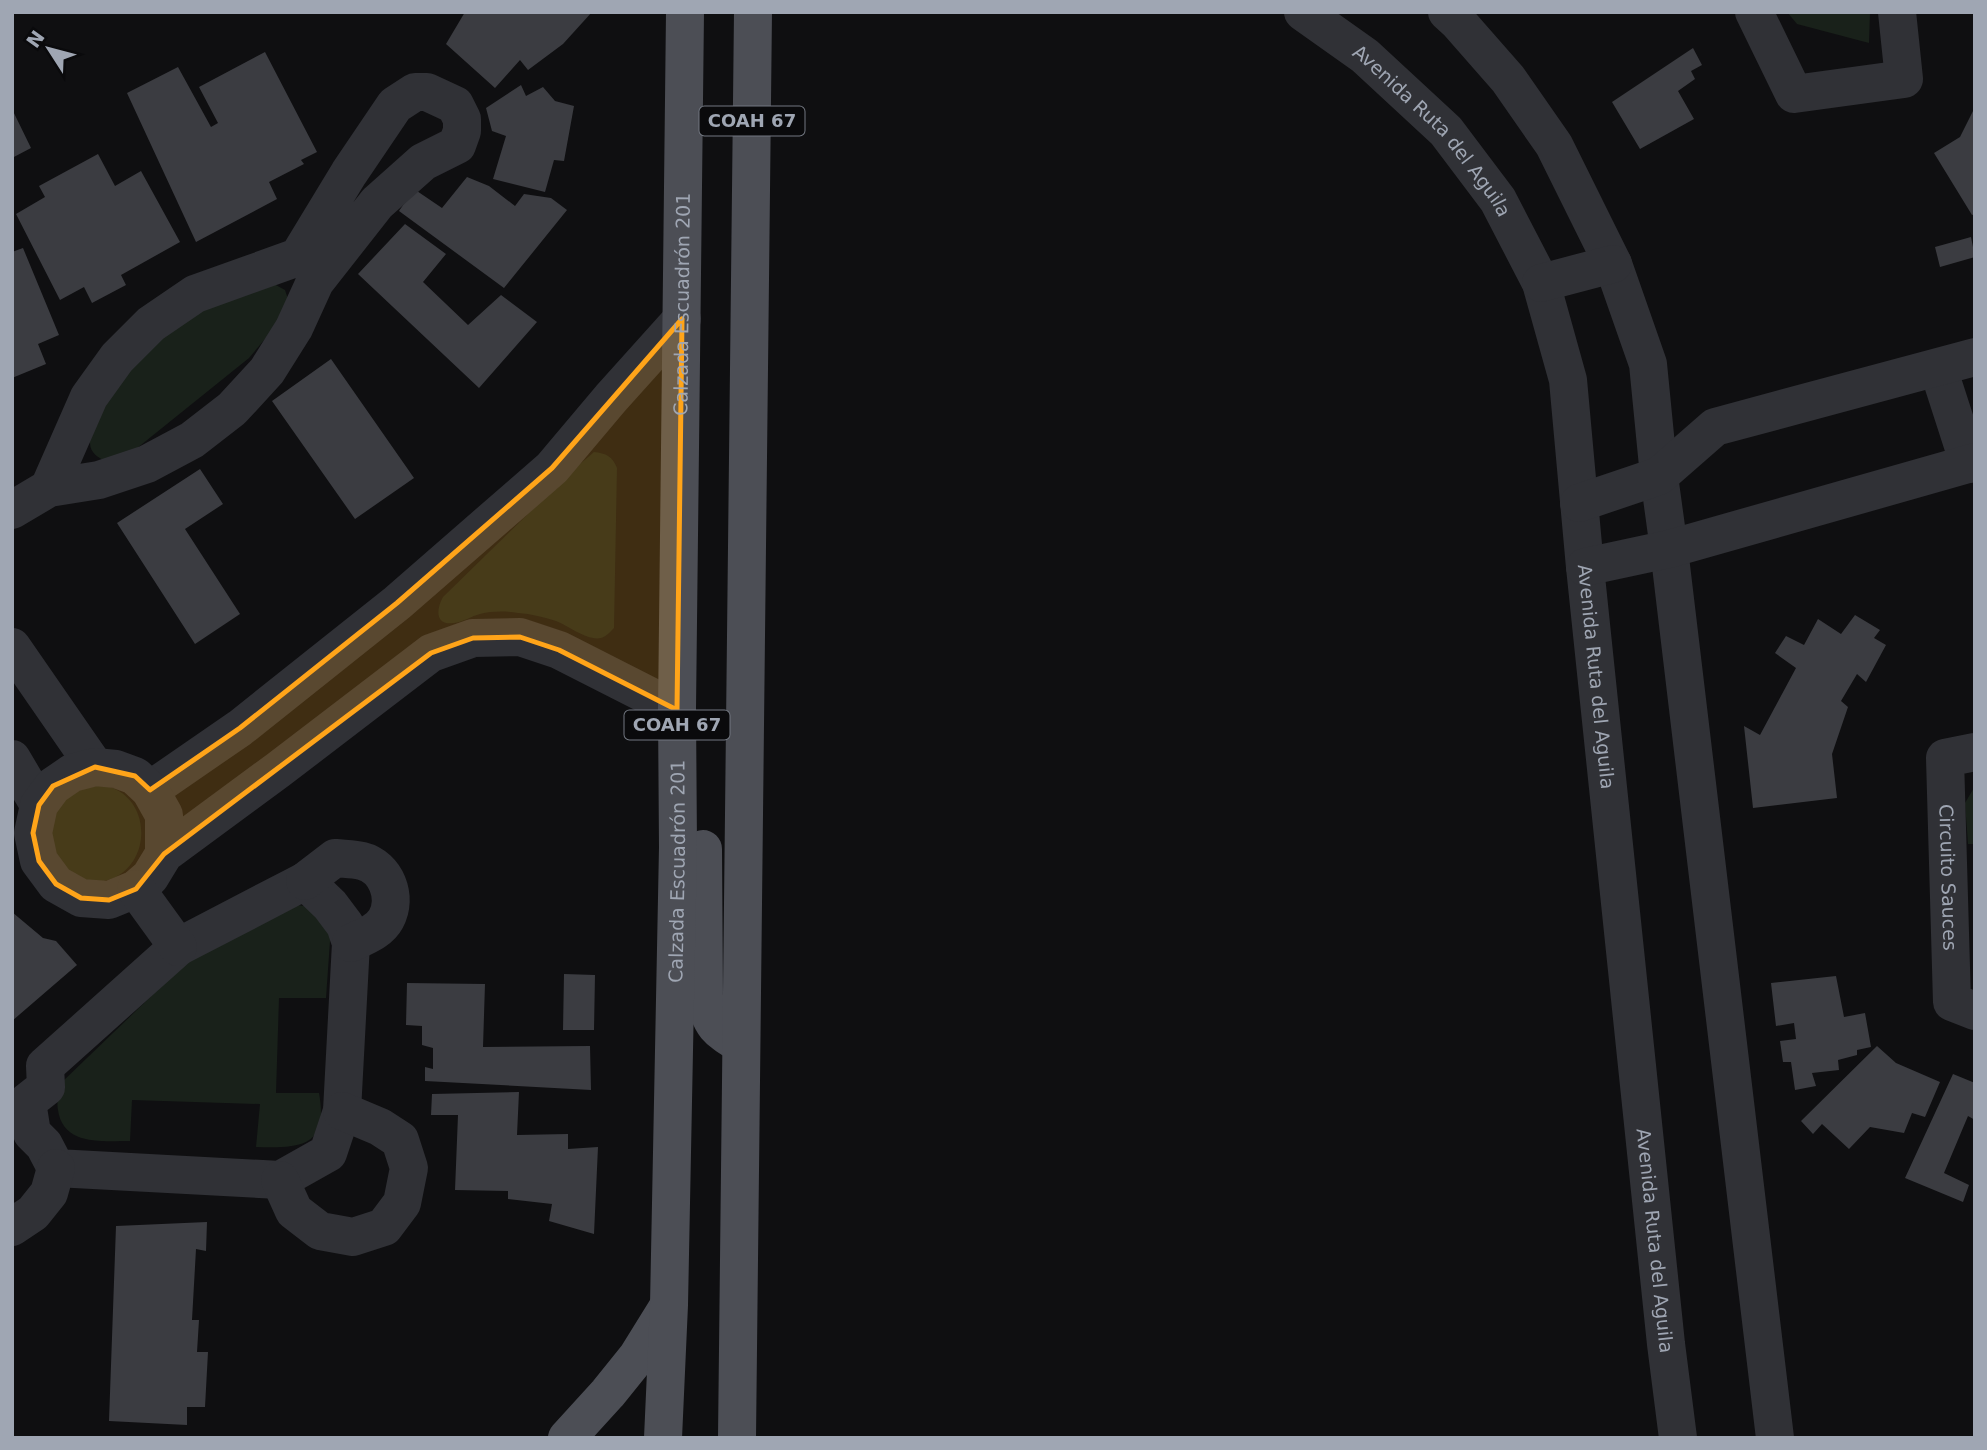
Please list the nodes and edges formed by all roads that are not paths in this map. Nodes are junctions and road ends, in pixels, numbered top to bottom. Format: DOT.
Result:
graph roads {
  1 [pos="685,12"];
  2 [pos="753,12"];
  3 [pos="1303,12"];
  4 [pos="1447,12"];
  5 [pos="1754,12"];
  6 [pos="1897,12"];
  7 [pos="1614,264"];
  8 [pos="306,269"];
  9 [pos="1541,283"];
  10 [pos="682,319"];
  11 [pos="1975,357"];
  12 [pos="1938,368"];
  13 [pos="1972,463"];
  14 [pos="1658,476"];
  15 [pos="49,488"];
  16 [pos="1579,503"];
  17 [pos="12,510"];
  18 [pos="1669,549"];
  19 [pos="1585,567"];
  20 [pos="397,603"];
  21 [pos="12,647"];
  22 [pos="431,653"];
  23 [pos="677,710"];
  24 [pos="240,728"];
  25 [pos="1975,752"];
  26 [pos="12,759"];
  27 [pos="95,767"];
  28 [pos="278,770"];
  29 [pos="150,789"];
  30 [pos="39,805"];
  31 [pos="677,822"];
  32 [pos="164,854"];
  33 [pos="305,881"];
  34 [pos="136,889"];
  35 [pos="351,943"];
  36 [pos="178,947"];
  37 [pos="1975,1011"];
  38 [pos="740,1044"];
  39 [pos="20,1098"];
  40 [pos="342,1111"];
  41 [pos="56,1168"];
  42 [pos="280,1180"];
  43 [pos="12,1227"];
  44 [pos="669,1305"];
  45 [pos="567,1438"];
  46 [pos="663,1438"];
  47 [pos="737,1438"];
  48 [pos="1678,1438"];
  49 [pos="1775,1438"];
  1 -- 10 [label="main road, Calzada Escuadrón 201 / COAH 67"];
  2 -- 38 [label="main road, COAH 67"];
  3 -- 9 [label="street, Avenida Ruta del Aguila"];
  4 -- 7 [label="street"];
  5 -- 6 [label="street"];
  7 -- 9 [label="street"];
  7 -- 14 [label="street"];
  8 -- 8 [label="street"];
  8 -- 15 [label="street"];
  8 -- 15 [label="street"];
  9 -- 16 [label="street, Avenida Ruta del Aguila"];
  10 -- 20 [label="street"];
  10 -- 23 [label="main road, Calzada Escuadrón 201 / COAH 67"];
  11 -- 12 [label="street"];
  12 -- 13 [label="street"];
  12 -- 14 [label="street"];
  13 -- 18 [label="street"];
  14 -- 16 [label="street"];
  14 -- 18 [label="street"];
  15 -- 17 [label="street"];
  16 -- 19 [label="street, Avenida Ruta del Aguila"];
  18 -- 19 [label="street"];
  18 -- 49 [label="street"];
  19 -- 48 [label="street, Avenida Ruta del Aguila"];
  20 -- 22 [label="street"];
  20 -- 24 [label="street"];
  21 -- 27 [label="street"];
  22 -- 23 [label="street"];
  22 -- 28 [label="street"];
  23 -- 31 [label="main road, Calzada Escuadrón 201 / COAH 67"];
  24 -- 28 [label="street"];
  24 -- 29 [label="street"];
  25 -- 37 [label="street, Circuito Sauces"];
  26 -- 30 [label="street"];
  27 -- 29 [label="street"];
  27 -- 30 [label="street"];
  28 -- 32 [label="street"];
  29 -- 32 [label="street"];
  30 -- 34 [label="street"];
  31 -- 38 [label="main road"];
  31 -- 44 [label="main road, Calzada Escuadrón 201 / COAH 67"];
  32 -- 34 [label="street"];
  33 -- 35 [label="street"];
  33 -- 35 [label="street"];
  33 -- 36 [label="street"];
  34 -- 36 [label="street"];
  35 -- 40 [label="street"];
  36 -- 39 [label="street"];
  38 -- 47 [label="main road, COAH 67"];
  39 -- 41 [label="street"];
  40 -- 42 [label="street"];
  40 -- 42 [label="street"];
  41 -- 42 [label="street"];
  41 -- 43 [label="street"];
  44 -- 45 [label="main road"];
  44 -- 46 [label="main road, Calzada Escuadrón 201 / COAH 67"];
}
